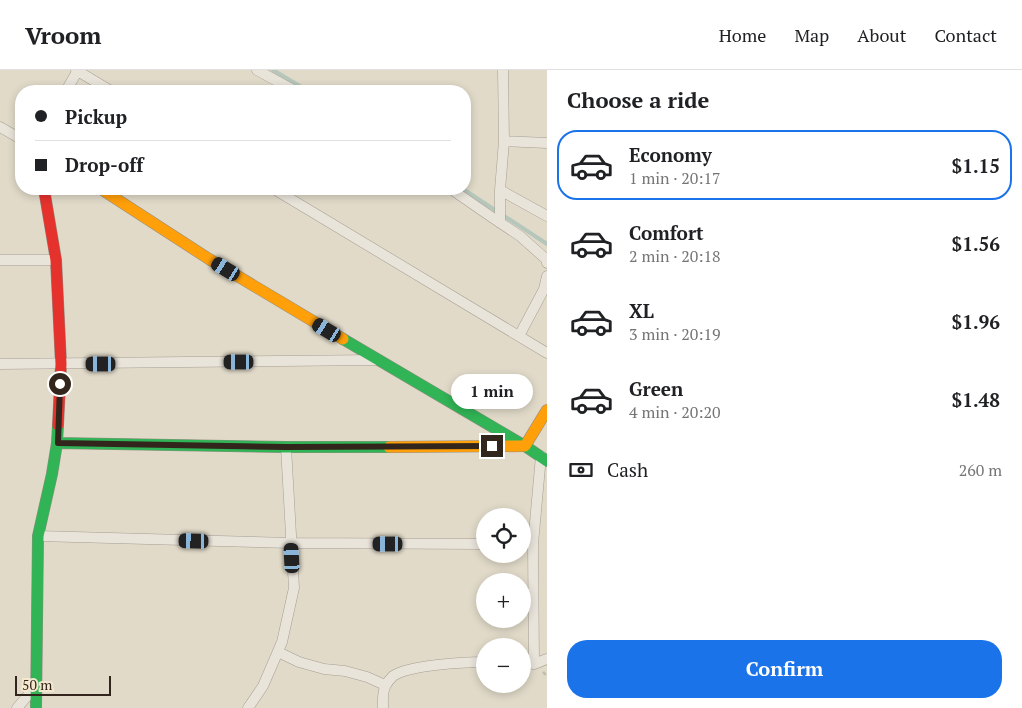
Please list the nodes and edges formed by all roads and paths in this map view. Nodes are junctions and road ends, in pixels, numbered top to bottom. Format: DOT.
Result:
graph roads {
  1 [pos="77,70"];
  2 [pos="257,70"];
  3 [pos="504,70"];
  4 [pos="69,85"];
  5 [pos="101,85"];
  6 [pos="284,85"];
  7 [pos="0,127"];
  8 [pos="15,135"];
  9 [pos="504,141"];
  10 [pos="547,142"];
  11 [pos="500,190"];
  12 [pos="45,195"];
  13 [pos="110,195"];
  14 [pos="284,195"];
  15 [pos="461,195"];
  16 [pos="547,216"];
  17 [pos="500,221"];
  18 [pos="0,260"];
  19 [pos="56,260"];
  20 [pos="547,263"];
  21 [pos="547,276"];
  22 [pos="519,336"];
  23 [pos="547,353"];
  24 [pos="378,360"];
  25 [pos="0,364"];
  26 [pos="61,364"];
  27 [pos="547,410"];
  28 [pos="58,443"];
  29 [pos="525,446"];
  30 [pos="286,447"];
  31 [pos="544,458"];
  32 [pos="531,528"];
  33 [pos="38,536"];
  34 [pos="291,544"];
  35 [pos="476,544"];
  36 [pos="529,563"];
  37 [pos="278,652"];
  38 [pos="547,660"];
  39 [pos="476,662"];
  40 [pos="531,664"];
  41 [pos="534,664"];
  42 [pos="385,685"];
  43 [pos="36,686"];
  44 [pos="17,708"];
  45 [pos="36,708"];
  46 [pos="248,708"];
  47 [pos="383,708"];
  1 -- 4 [label="street"];
  1 -- 5 [label="street"];
  2 -- 6 [label="street"];
  3 -- 9 [label="street"];
  7 -- 8 [label="street"];
  9 -- 10 [label="street"];
  9 -- 11 [label="street"];
  11 -- 16 [label="street"];
  11 -- 17 [label="street"];
  12 -- 19 [label="street"];
  13 -- 24 [label="street"];
  14 -- 22 [label="street"];
  15 -- 17 [label="street"];
  17 -- 20 [label="street"];
  18 -- 19 [label="street"];
  19 -- 26 [label="street"];
  21 -- 22 [label="street"];
  22 -- 23 [label="street"];
  24 -- 26 [label="street"];
  24 -- 29 [label="street"];
  25 -- 26 [label="street"];
  26 -- 28 [label="street"];
  27 -- 29 [label="street"];
  28 -- 30 [label="street"];
  28 -- 33 [label="street"];
  29 -- 30 [label="street"];
  29 -- 31 [label="street"];
  30 -- 34 [label="street"];
  31 -- 32 [label="street"];
  33 -- 34 [label="street"];
  33 -- 43 [label="street"];
  34 -- 35 [label="street"];
  34 -- 37 [label="street"];
  36 -- 41 [label="street"];
  37 -- 42 [label="street"];
  37 -- 46 [label="street"];
  38 -- 41 [label="street"];
  39 -- 42 [label="street"];
  40 -- 41 [label="street"];
  42 -- 47 [label="street"];
  43 -- 44 [label="street"];
  43 -- 45 [label="street"];
}
